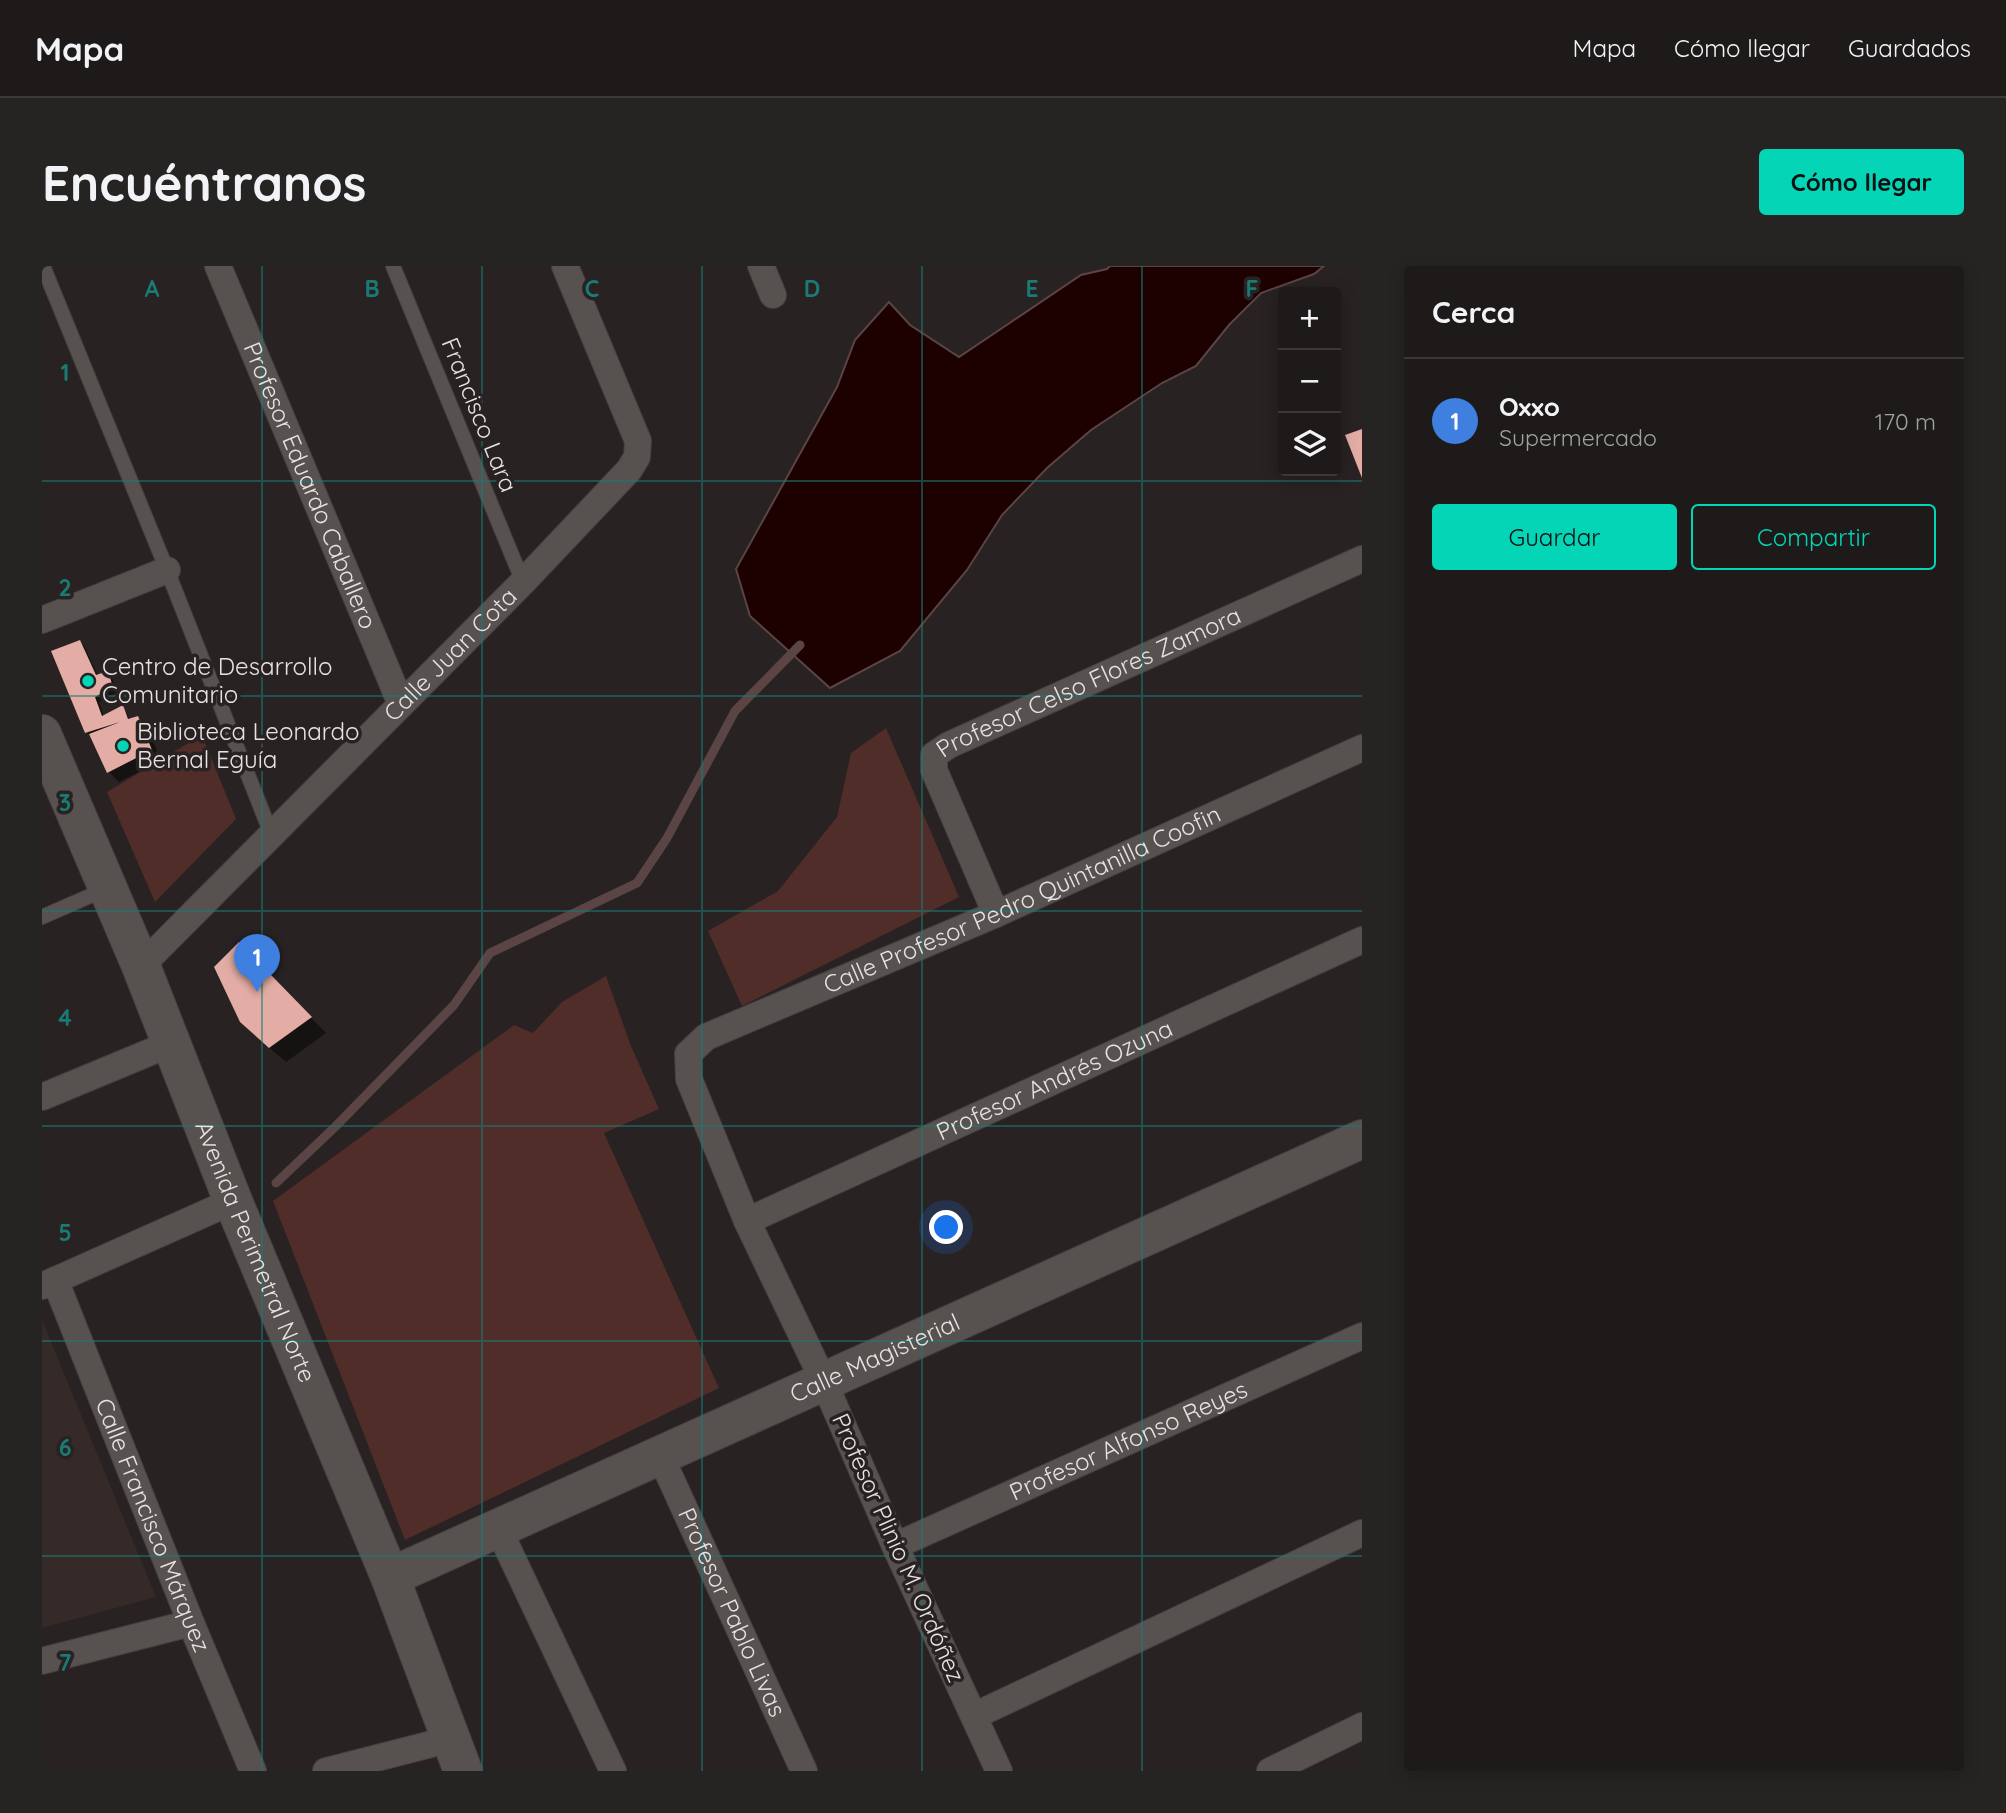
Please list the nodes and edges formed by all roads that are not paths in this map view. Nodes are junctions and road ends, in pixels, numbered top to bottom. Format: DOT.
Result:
graph roads {
  1 [pos="43,266"];
  2 [pos="218,266"];
  3 [pos="393,266"];
  4 [pos="565,266"];
  5 [pos="761,266"];
  6 [pos="773,295"];
  7 [pos="1361,561"];
  8 [pos="167,570"];
  9 [pos="523,582"];
  10 [pos="42,620"];
  11 [pos="401,705"];
  12 [pos="43,739"];
  13 [pos="1362,748"];
  14 [pos="272,836"];
  15 [pos="107,889"];
  16 [pos="996,914"];
  17 [pos="42,917"];
  18 [pos="1362,940"];
  19 [pos="141,965"];
  20 [pos="172,1043"];
  21 [pos="688,1054"];
  22 [pos="42,1097"];
  23 [pos="1362,1139"];
  24 [pos="233,1201"];
  25 [pos="747,1221"];
  26 [pos="48,1283"];
  27 [pos="1362,1336"];
  28 [pos="824,1382"];
  29 [pos="660,1455"];
  30 [pos="498,1528"];
  31 [pos="1362,1533"];
  32 [pos="895,1546"];
  33 [pos="390,1577"];
  34 [pos="191,1623"];
  35 [pos="42,1661"];
  36 [pos="974,1716"];
  37 [pos="1362,1726"];
  38 [pos="457,1755"];
  39 [pos="253,1771"];
  40 [pos="326,1771"];
  41 [pos="613,1771"];
  42 [pos="804,1771"];
  43 [pos="998,1771"];
  44 [pos="1270,1771"];
  1 -- 8 [label="lane"];
  2 -- 11 [label="street, Profesor Eduardo Caballero"];
  3 -- 9 [label="lane, Francisco Lara"];
  4 -- 9 [label="street, Calle Juan Cota"];
  5 -- 6 [label="street"];
  7 -- 16 [label="street, Profesor Celso Flores Zamora"];
  8 -- 10 [label="street"];
  8 -- 14 [label="lane"];
  9 -- 11 [label="street, Calle Juan Cota"];
  11 -- 14 [label="street, Calle Juan Cota"];
  12 -- 15 [label="street, Avenida Perimetral Norte"];
  13 -- 16 [label="street, Calle Profesor Pedro Quintanilla Coofin"];
  14 -- 19 [label="street, Calle Juan Cota"];
  15 -- 17 [label="lane"];
  15 -- 19 [label="street, Avenida Perimetral Norte"];
  16 -- 21 [label="street, Calle Profesor Pedro Quintanilla Coofin"];
  18 -- 25 [label="street, Profesor Andrés Ozuna"];
  19 -- 20 [label="street, Avenida Perimetral Norte"];
  20 -- 22 [label="street"];
  20 -- 24 [label="street, Avenida Perimetral Norte"];
  21 -- 25 [label="street, Profesor Plinio M. Ordóñez"];
  23 -- 28 [label="street, Calle Magisterial"];
  24 -- 26 [label="street"];
  24 -- 33 [label="street, Avenida Perimetral Norte"];
  25 -- 28 [label="street, Profesor Plinio M. Ordóñez"];
  26 -- 34 [label="street, Calle Francisco Márquez"];
  27 -- 32 [label="street, Profesor Alfonso Reyes"];
  28 -- 29 [label="street, Calle Magisterial"];
  28 -- 32 [label="street, Profesor Plinio M. Ordóñez"];
  29 -- 30 [label="street, Calle Magisterial"];
  29 -- 42 [label="street, Profesor Pablo Livas"];
  30 -- 33 [label="street, Calle Magisterial"];
  30 -- 41 [label="street"];
  31 -- 36 [label="street"];
  32 -- 36 [label="street, Profesor Plinio M. Ordóñez"];
  33 -- 38 [label="street, Avenida Perimetral Norte"];
  34 -- 35 [label="street"];
  34 -- 39 [label="street, Calle Francisco Márquez"];
  36 -- 43 [label="street, Profesor Plinio M. Ordóñez"];
  37 -- 44 [label="street"];
  38 -- 40 [label="street"];
}
